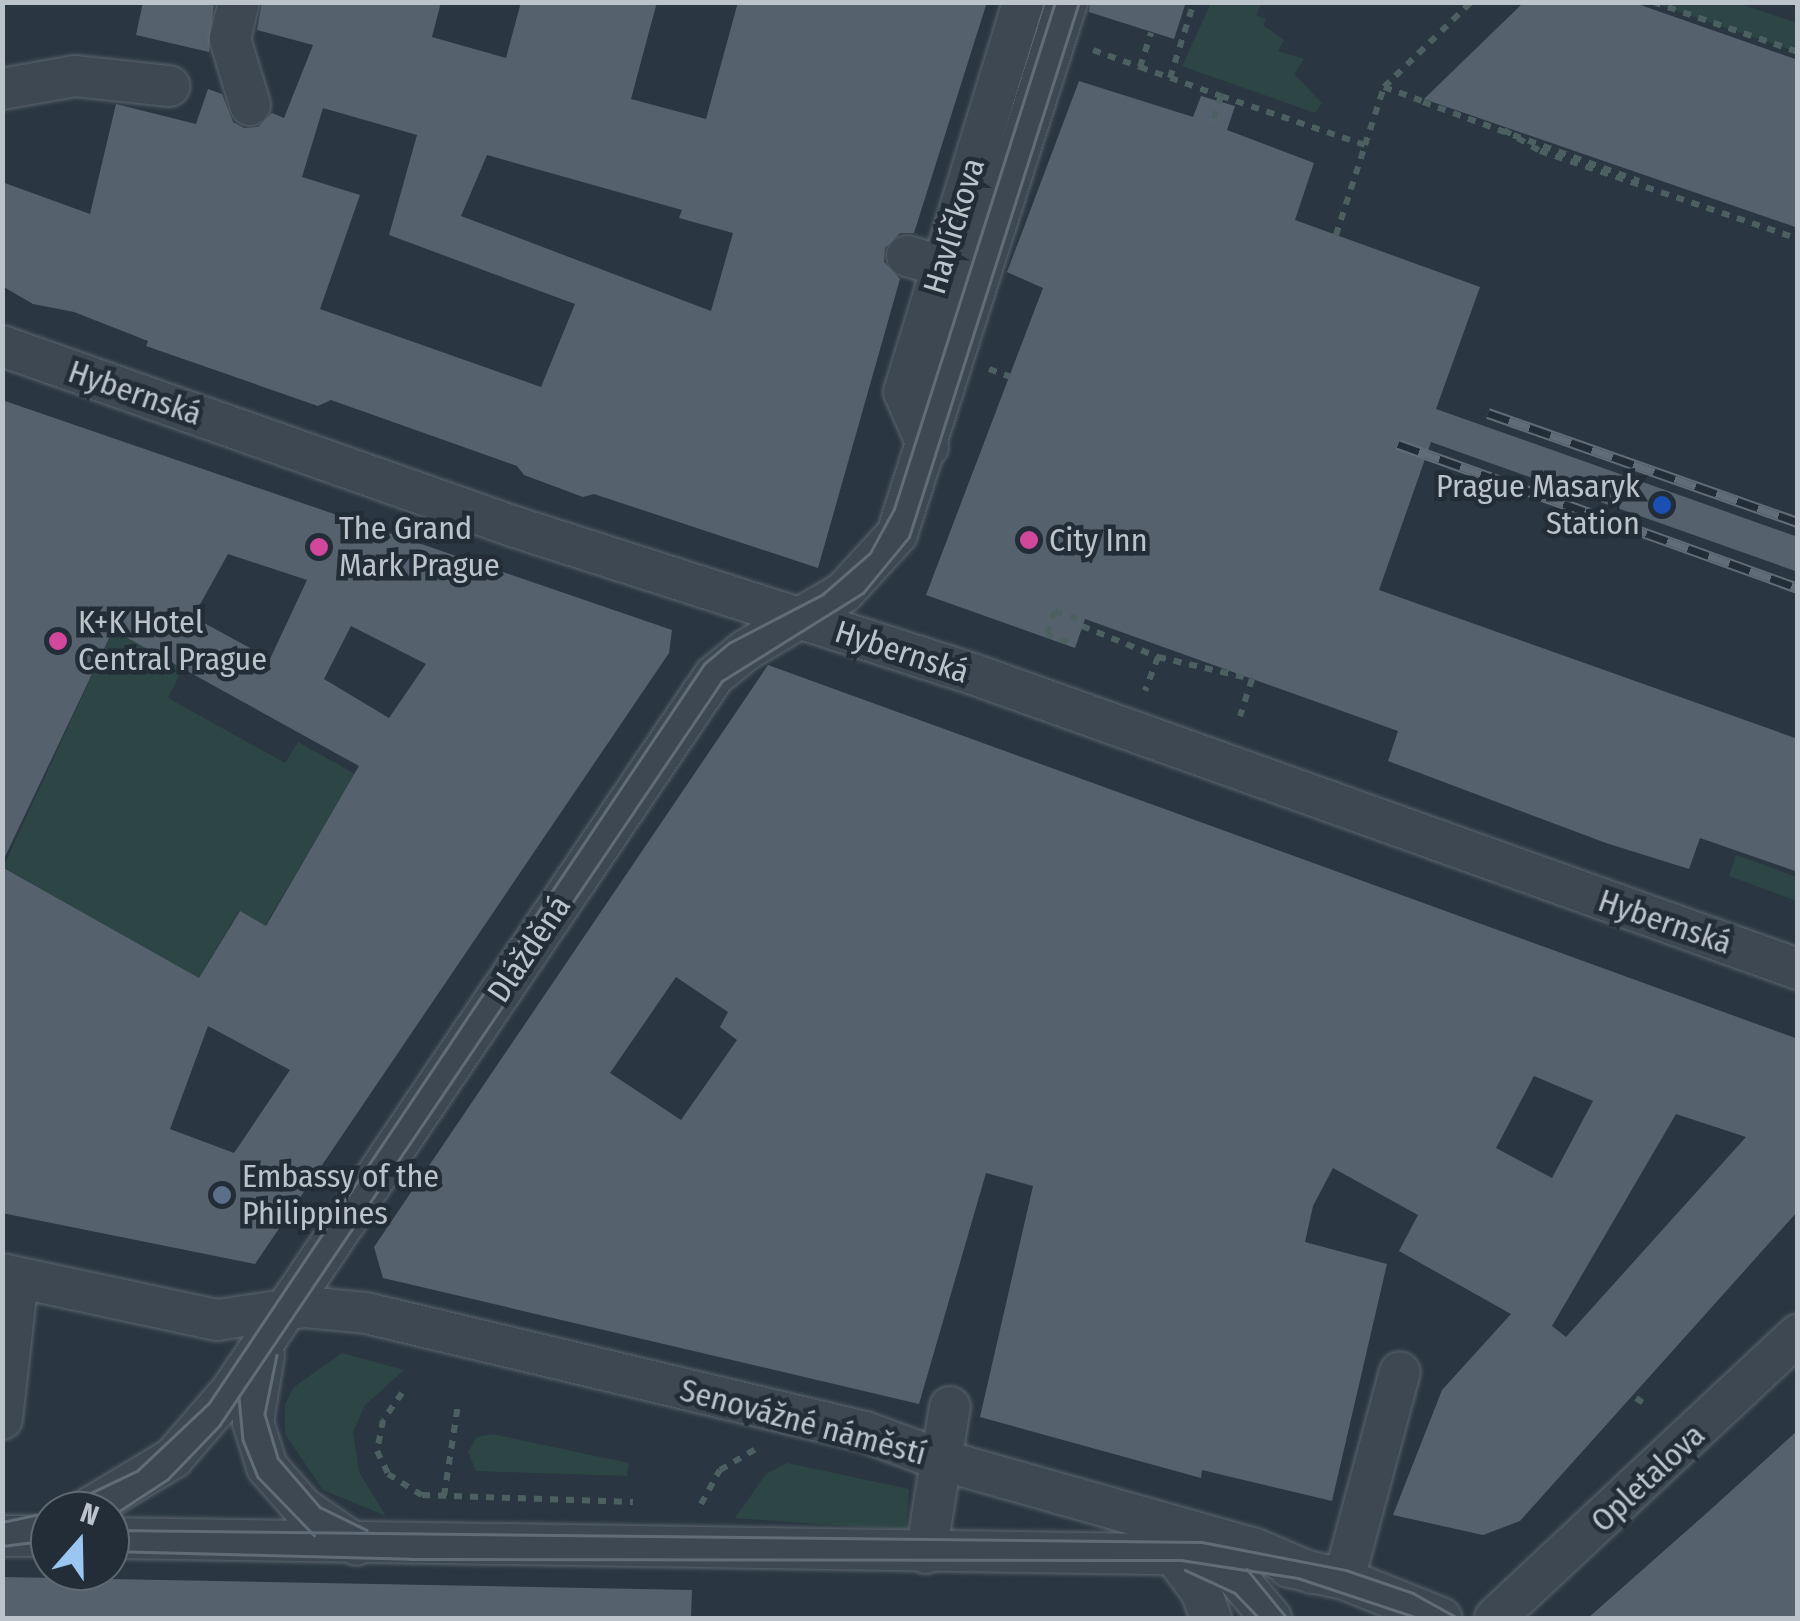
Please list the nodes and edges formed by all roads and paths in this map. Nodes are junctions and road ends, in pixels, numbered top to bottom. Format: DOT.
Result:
graph roads {
  1 [pos="238,2"];
  2 [pos="1024,2"];
  3 [pos="1067,2"];
  4 [pos="1194,2"];
  5 [pos="1471,2"];
  6 [pos="1654,2"];
  7 [pos="1151,32"];
  8 [pos="1087,48"];
  9 [pos="1798,52"];
  10 [pos="1140,67"];
  11 [pos="1170,78"];
  12 [pos="169,86"];
  13 [pos="1384,87"];
  14 [pos="2,89"];
  15 [pos="1222,96"];
  16 [pos="1423,102"];
  17 [pos="250,105"];
  18 [pos="1211,127"];
  19 [pos="1365,145"];
  20 [pos="1639,180"];
  21 [pos="1336,235"];
  22 [pos="1798,239"];
  23 [pos="2,346"];
  24 [pos="986,368"];
  25 [pos="1011,377"];
  26 [pos="928,447"];
  27 [pos="804,619"];
  28 [pos="1068,642"];
  29 [pos="1158,657"];
  30 [pos="1145,690"];
  31 [pos="1240,716"];
  32 [pos="1798,969"];
  33 [pos="10,1276"];
  34 [pos="286,1310"];
  35 [pos="1798,1334"];
  36 [pos="1400,1372"];
  37 [pos="402,1393"];
  38 [pos="1636,1398"];
  39 [pos="458,1404"];
  40 [pos="1646,1405"];
  41 [pos="950,1407"];
  42 [pos="789,1412"];
  43 [pos="2,1420"];
  44 [pos="941,1460"];
  45 [pos="119,1491"];
  46 [pos="444,1496"];
  47 [pos="650,1502"];
  48 [pos="688,1504"];
  49 [pos="130,1539"];
  50 [pos="358,1545"];
  51 [pos="1172,1551"];
  52 [pos="926,1553"];
  53 [pos="1219,1556"];
  54 [pos="1328,1576"];
  55 [pos="1211,1618"];
  56 [pos="1271,1618"];
  57 [pos="1441,1618"];
  58 [pos="1495,1618"];
  1 -- 17 [label="street"];
  2 -- 26 [label="street, Havlíčkova"];
  3 -- 26 [label="street, Havlíčkova"];
  4 -- 11 [label="path"];
  5 -- 13 [label="path"];
  6 -- 9 [label="path"];
  7 -- 10 [label="path"];
  8 -- 10 [label="path"];
  10 -- 11 [label="path"];
  11 -- 15 [label="path"];
  12 -- 14 [label="street"];
  13 -- 16 [label="path"];
  13 -- 19 [label="path"];
  15 -- 18 [label="path"];
  15 -- 19 [label="path"];
  16 -- 20 [label="path"];
  16 -- 22 [label="path, bridge"];
  19 -- 21 [label="path"];
  23 -- 27 [label="street, Hybernská"];
  24 -- 25 [label="path"];
  26 -- 27 [label="street, Havlíčkova"];
  27 -- 32 [label="street, Hybernská"];
  27 -- 34 [label="street, Dlážděná"];
  28 -- 29 [label="path"];
  29 -- 30 [label="path"];
  29 -- 31 [label="path"];
  33 -- 34 [label="street, Senovážné náměstí"];
  33 -- 43 [label="street, Senovážné náměstí"];
  34 -- 42 [label="street, Senovážné náměstí"];
  34 -- 45 [label="street"];
  34 -- 50 [label="street"];
  35 -- 58 [label="street, Opletalova"];
  36 -- 54 [label="street"];
  37 -- 46 [label="path"];
  38 -- 40 [label="path"];
  39 -- 46 [label="path"];
  41 -- 44 [label="street"];
  42 -- 44 [label="street, Senovážné náměstí"];
  42 -- 48 [label="path"];
  44 -- 52 [label="street"];
  44 -- 54 [label="street, Senovážné náměstí"];
  46 -- 47 [label="path"];
  49 -- 50 [label="street, Senovážné náměstí"];
  50 -- 52 [label="street, Senovážné náměstí"];
  51 -- 52 [label="street, Senovážné náměstí"];
  51 -- 53 [label="street, Senovážné náměstí"];
  51 -- 55 [label="street"];
  53 -- 54 [label="street, Senovážné náměstí"];
  53 -- 56 [label="street"];
  54 -- 57 [label="street, Senovážné náměstí"];
}
